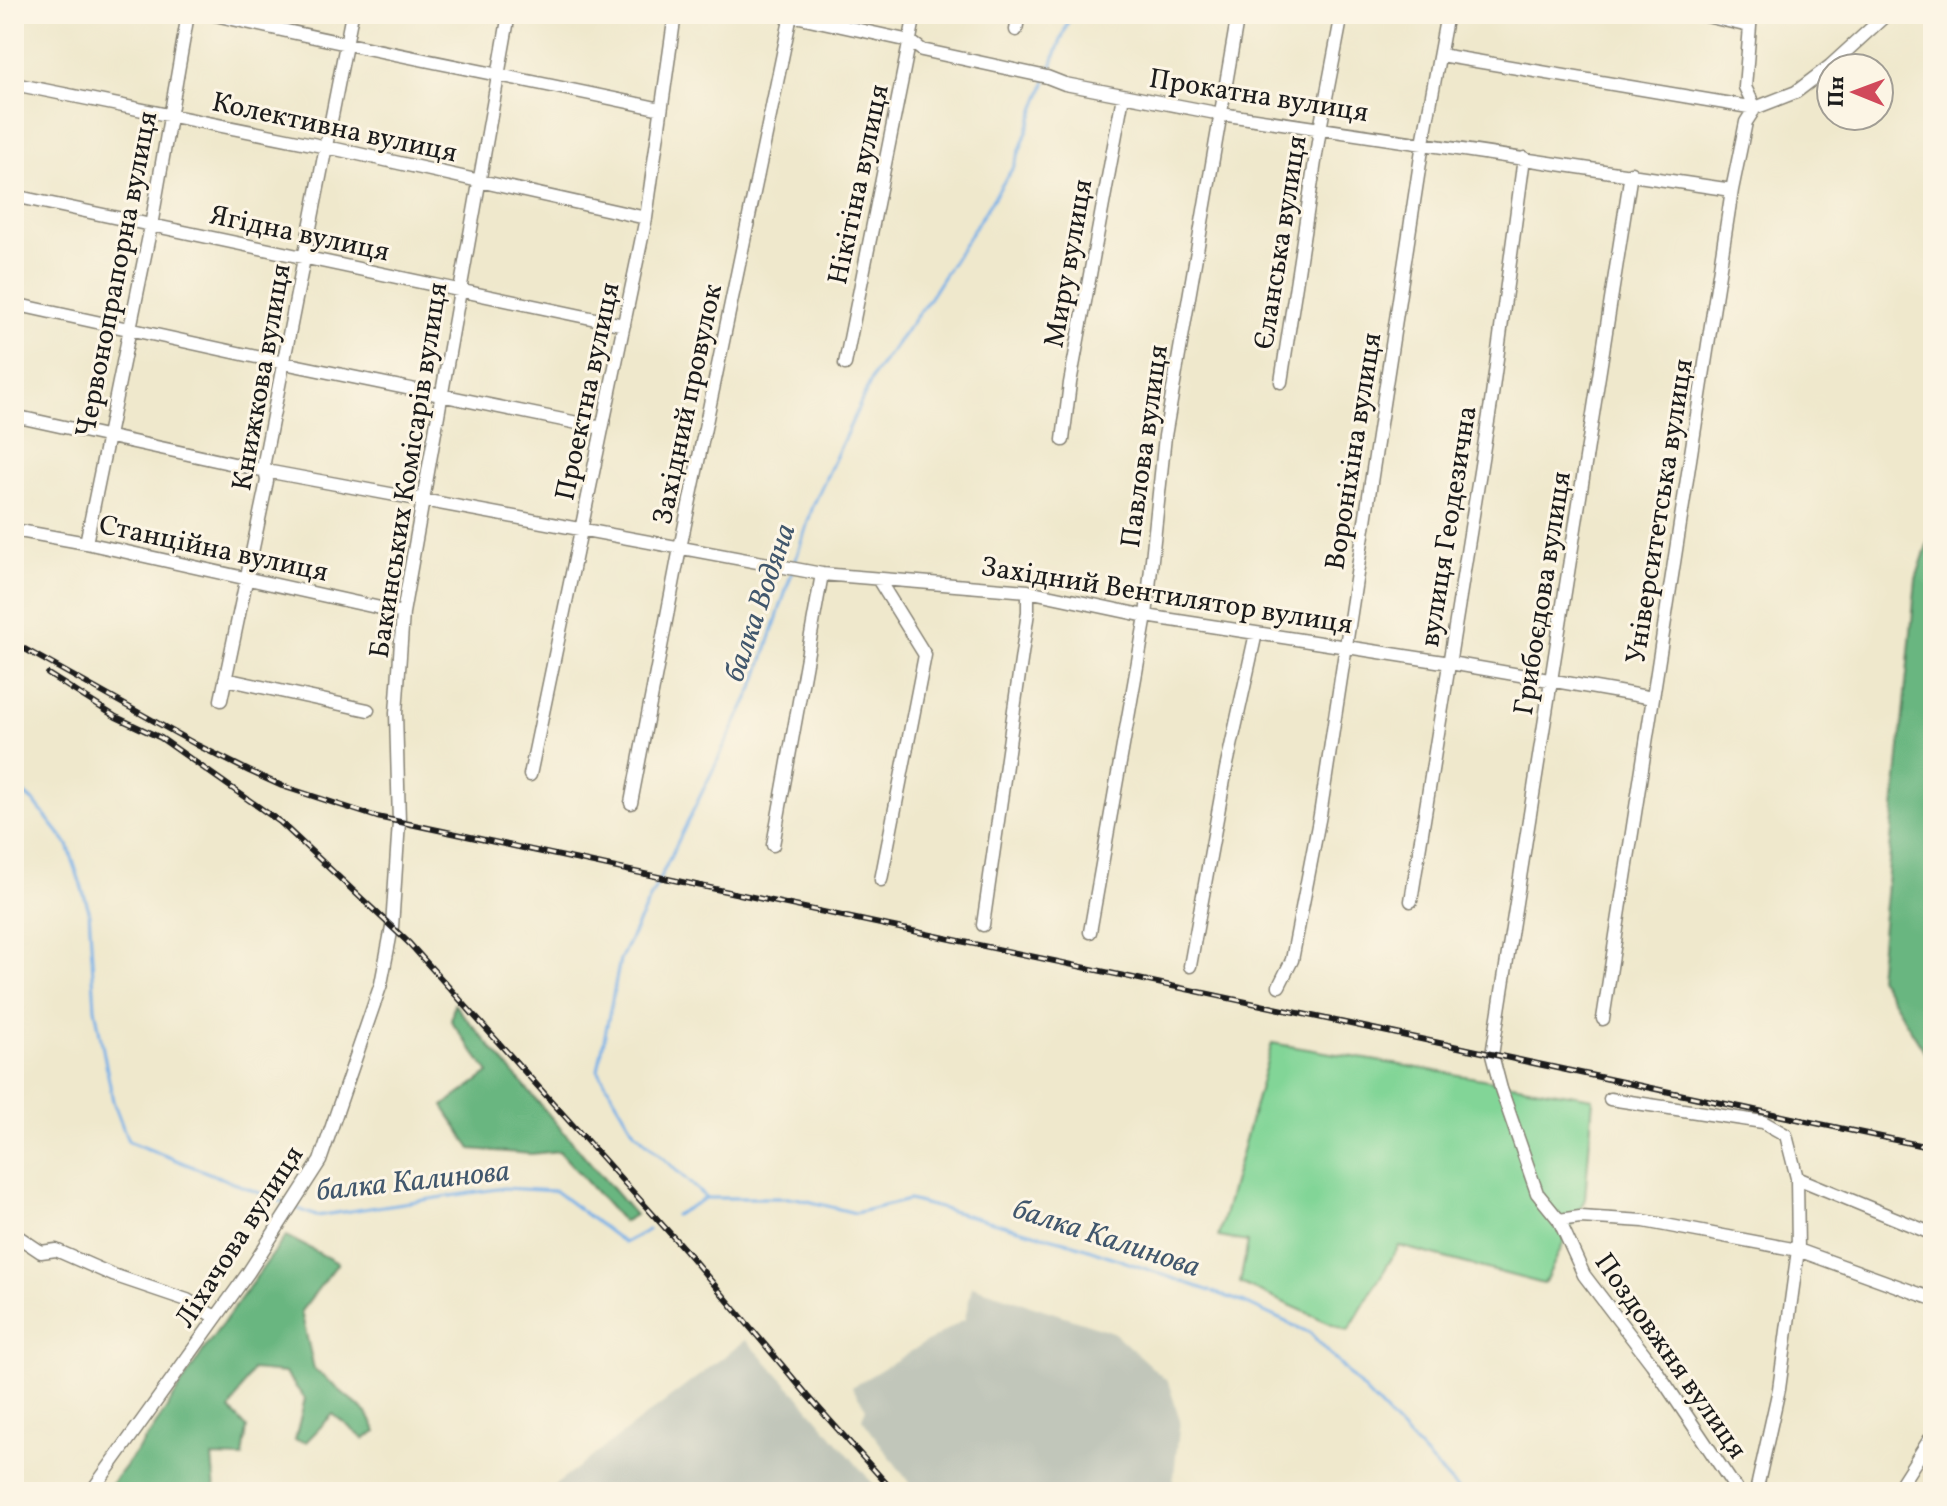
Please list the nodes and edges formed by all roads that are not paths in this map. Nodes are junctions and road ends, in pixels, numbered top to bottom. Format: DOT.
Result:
graph roads {
  1 [pos="188,14"];
  2 [pos="211,14"];
  3 [pos="352,14"];
  4 [pos="509,14"];
  5 [pos="675,14"];
  6 [pos="789,14"];
  7 [pos="915,14"];
  8 [pos="1019,14"];
  9 [pos="1238,14"];
  10 [pos="1342,14"];
  11 [pos="1447,14"];
  12 [pos="1698,14"];
  13 [pos="1887,14"];
  14 [pos="1750,20"];
  15 [pos="1016,30"];
  16 [pos="910,41"];
  17 [pos="348,46"];
  18 [pos="1440,55"];
  19 [pos="498,73"];
  20 [pos="14,84"];
  21 [pos="1123,96"];
  22 [pos="1755,108"];
  23 [pos="661,109"];
  24 [pos="1221,114"];
  25 [pos="172,116"];
  26 [pos="1320,129"];
  27 [pos="1423,143"];
  28 [pos="327,147"];
  29 [pos="1524,158"];
  30 [pos="1631,173"];
  31 [pos="479,181"];
  32 [pos="1732,190"];
  33 [pos="14,196"];
  34 [pos="646,218"];
  35 [pos="151,226"];
  36 [pos="305,257"];
  37 [pos="460,290"];
  38 [pos="14,304"];
  39 [pos="624,325"];
  40 [pos="129,329"];
  41 [pos="284,363"];
  42 [pos="845,364"];
  43 [pos="1281,382"];
  44 [pos="442,395"];
  45 [pos="14,416"];
  46 [pos="602,428"];
  47 [pos="108,437"];
  48 [pos="1063,440"];
  49 [pos="266,471"];
  50 [pos="423,501"];
  51 [pos="14,530"];
  52 [pos="582,530"];
  53 [pos="86,543"];
  54 [pos="680,548"];
  55 [pos="822,574"];
  56 [pos="246,578"];
  57 [pos="878,579"];
  58 [pos="1028,591"];
  59 [pos="403,613"];
  60 [pos="1146,616"];
  61 [pos="1256,633"];
  62 [pos="1347,647"];
  63 [pos="1450,663"];
  64 [pos="225,679"];
  65 [pos="1552,680"];
  66 [pos="1653,698"];
  67 [pos="221,700"];
  68 [pos="368,710"];
  69 [pos="530,775"];
  70 [pos="631,803"];
  71 [pos="773,845"];
  72 [pos="881,880"];
  73 [pos="1411,901"];
  74 [pos="983,925"];
  75 [pos="1090,932"];
  76 [pos="1190,966"];
  77 [pos="381,984"];
  78 [pos="1279,986"];
  79 [pos="1603,1019"];
  80 [pos="1499,1021"];
  81 [pos="1610,1099"];
  82 [pos="1797,1178"];
  83 [pos="1559,1220"];
  84 [pos="14,1234"];
  85 [pos="1933,1234"];
  86 [pos="1798,1250"];
  87 [pos="1933,1299"];
  88 [pos="215,1317"];
  89 [pos="1933,1434"];
  90 [pos="91,1492"];
  91 [pos="1738,1492"];
  92 [pos="1756,1492"];
  93 [pos="1896,1492"];
  1 -- 25 [label="street, Червонопрапорна вулиця"];
  2 -- 17 [label="street"];
  3 -- 17 [label="street, Книжкова вулиця"];
  4 -- 19 [label="street, Бакинських Комісарів вулиця"];
  5 -- 23 [label="street, Проектна вулиця"];
  6 -- 16 [label="street, Прокатна вулиця"];
  6 -- 54 [label="street, Західний провулок"];
  7 -- 16 [label="street, Нікітіна вулиця"];
  8 -- 15 [label="street"];
  9 -- 24 [label="street, Павлова вулиця"];
  10 -- 26 [label="street, Єланська вулиця"];
  11 -- 18 [label="street, Вороніхіна вулиця"];
  12 -- 14 [label="street"];
  13 -- 22 [label="street"];
  14 -- 22 [label="street"];
  16 -- 21 [label="street, Прокатна вулиця"];
  16 -- 42 [label="street, Нікітіна вулиця"];
  17 -- 19 [label="street"];
  17 -- 28 [label="street, Книжкова вулиця"];
  18 -- 22 [label="street"];
  18 -- 27 [label="street, Вороніхіна вулиця"];
  19 -- 23 [label="street"];
  19 -- 31 [label="street, Бакинських Комісарів вулиця"];
  20 -- 25 [label="street, Колективна вулиця"];
  21 -- 24 [label="street, Прокатна вулиця"];
  21 -- 48 [label="street, Миру вулиця"];
  22 -- 32 [label="street, Університетська вулиця"];
  23 -- 34 [label="street, Проектна вулиця"];
  24 -- 26 [label="street, Прокатна вулиця"];
  24 -- 60 [label="street, Павлова вулиця"];
  25 -- 28 [label="street, Колективна вулиця"];
  25 -- 35 [label="street, Червонопрапорна вулиця"];
  26 -- 27 [label="street, Прокатна вулиця"];
  26 -- 43 [label="street, Єланська вулиця"];
  27 -- 29 [label="street, Прокатна вулиця"];
  27 -- 62 [label="street, Вороніхіна вулиця"];
  28 -- 31 [label="street, Колективна вулиця"];
  28 -- 36 [label="street, Книжкова вулиця"];
  29 -- 30 [label="street, Прокатна вулиця"];
  29 -- 63 [label="street, вулиця Геодезична"];
  30 -- 32 [label="street, Прокатна вулиця"];
  30 -- 65 [label="street, Грибоєдова вулиця"];
  31 -- 34 [label="street, Колективна вулиця"];
  31 -- 37 [label="street, Бакинських Комісарів вулиця"];
  32 -- 66 [label="street, Університетська вулиця"];
  33 -- 35 [label="street, Ягідна вулиця"];
  34 -- 39 [label="street, Проектна вулиця"];
  35 -- 36 [label="street, Ягідна вулиця"];
  35 -- 40 [label="street, Червонопрапорна вулиця"];
  36 -- 37 [label="street, Ягідна вулиця"];
  36 -- 41 [label="street, Книжкова вулиця"];
  37 -- 39 [label="street, Ягідна вулиця"];
  37 -- 44 [label="street, Бакинських Комісарів вулиця"];
  38 -- 40 [label="street"];
  39 -- 46 [label="street, Проектна вулиця"];
  40 -- 41 [label="street"];
  40 -- 47 [label="street, Червонопрапорна вулиця"];
  41 -- 44 [label="street"];
  41 -- 49 [label="street, Книжкова вулиця"];
  44 -- 46 [label="street"];
  44 -- 50 [label="street, Бакинських Комісарів вулиця"];
  45 -- 47 [label="street, Західний Вентилятор вулиця"];
  46 -- 52 [label="street, Проектна вулиця"];
  47 -- 49 [label="street, Західний Вентилятор вулиця"];
  47 -- 53 [label="street, Червонопрапорна вулиця"];
  49 -- 50 [label="street, Західний Вентилятор вулиця"];
  49 -- 56 [label="street, Книжкова вулиця"];
  50 -- 52 [label="street, Західний Вентилятор вулиця"];
  50 -- 59 [label="street, Бакинських Комісарів вулиця"];
  51 -- 53 [label="street, Станційна вулиця"];
  52 -- 54 [label="street, Західний Вентилятор вулиця"];
  52 -- 69 [label="street, Проектна вулиця"];
  53 -- 56 [label="street, Станційна вулиця"];
  54 -- 55 [label="street, Західний Вентилятор вулиця"];
  54 -- 70 [label="street, Західний провулок"];
  55 -- 57 [label="street, Західний Вентилятор вулиця"];
  55 -- 71 [label="street"];
  56 -- 59 [label="street, Станційна вулиця"];
  56 -- 64 [label="street, Книжкова вулиця"];
  57 -- 58 [label="street, Західний Вентилятор вулиця"];
  57 -- 72 [label="street"];
  58 -- 60 [label="street, Західний Вентилятор вулиця"];
  58 -- 74 [label="street"];
  59 -- 77 [label="street, Бакинських Комісарів вулиця"];
  60 -- 61 [label="street, Західний Вентилятор вулиця"];
  60 -- 75 [label="street, Павлова вулиця"];
  61 -- 62 [label="street, Західний Вентилятор вулиця"];
  61 -- 76 [label="street"];
  62 -- 63 [label="street, Західний Вентилятор вулиця"];
  62 -- 78 [label="street, Вороніхіна вулиця"];
  63 -- 65 [label="street, Західний Вентилятор вулиця"];
  63 -- 73 [label="street, вулиця Геодезична"];
  64 -- 67 [label="street, Книжкова вулиця"];
  64 -- 68 [label="street"];
  65 -- 66 [label="street, Західний Вентилятор вулиця"];
  65 -- 80 [label="street, Грибоєдова вулиця"];
  66 -- 79 [label="street, Університетська вулиця"];
  77 -- 88 [label="street, Ліхачова вулиця"];
  80 -- 83 [label="street, Поздовжня вулиця"];
  81 -- 82 [label="street"];
  82 -- 85 [label="street"];
  82 -- 86 [label="street"];
  83 -- 86 [label="street"];
  83 -- 91 [label="street, Поздовжня вулиця"];
  84 -- 88 [label="street"];
  86 -- 87 [label="street"];
  86 -- 92 [label="street"];
  88 -- 90 [label="street, Ліхачова вулиця"];
  89 -- 93 [label="street"];
}
